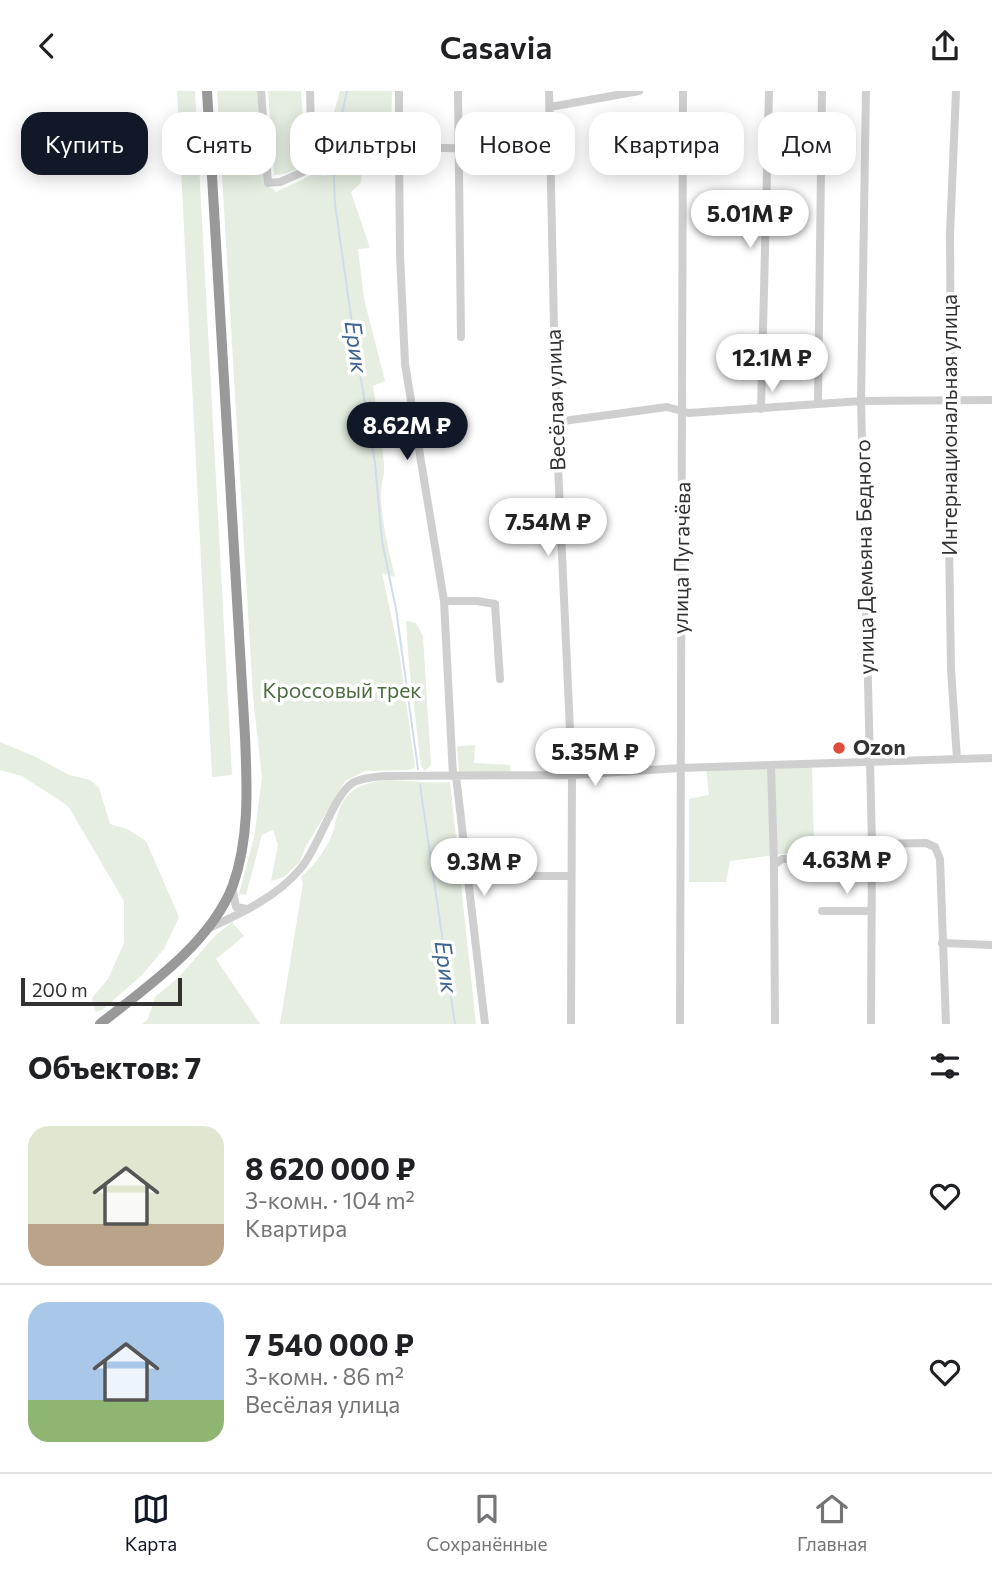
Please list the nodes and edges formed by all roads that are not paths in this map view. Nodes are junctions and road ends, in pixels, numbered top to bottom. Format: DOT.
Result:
graph roads {
  1 [pos="207,91"];
  2 [pos="261,91"];
  3 [pos="310,91"];
  4 [pos="399,91"];
  5 [pos="458,91"];
  6 [pos="549,91"];
  7 [pos="639,91"];
  8 [pos="683,91"];
  9 [pos="769,91"];
  10 [pos="822,91"];
  11 [pos="866,91"];
  12 [pos="956,91"];
  13 [pos="550,107"];
  14 [pos="399,112"];
  15 [pos="458,112"];
  16 [pos="550,112"];
  17 [pos="399,175"];
  18 [pos="458,175"];
  19 [pos="551,175"];
  20 [pos="461,337"];
  21 [pos="992,400"];
  22 [pos="861,401"];
  23 [pos="951,402"];
  24 [pos="818,404"];
  25 [pos="684,409"];
  26 [pos="761,409"];
  27 [pos="556,422"];
  28 [pos="444,601"];
  29 [pos="500,678"];
  30 [pos="992,758"];
  31 [pos="957,759"];
  32 [pos="870,763"];
  33 [pos="771,766"];
  34 [pos="680,768"];
  35 [pos="572,775"];
  36 [pos="455,776"];
  37 [pos="872,844"];
  38 [pos="872,856"];
  39 [pos="774,865"];
  40 [pos="467,876"];
  41 [pos="570,876"];
  42 [pos="232,887"];
  43 [pos="253,907"];
  44 [pos="822,911"];
  45 [pos="872,911"];
  46 [pos="205,930"];
  47 [pos="942,943"];
  48 [pos="992,945"];
  49 [pos="100,1024"];
  50 [pos="485,1024"];
  51 [pos="571,1024"];
  52 [pos="680,1024"];
  53 [pos="775,1024"];
  54 [pos="871,1024"];
  55 [pos="946,1024"];
  1 -- 42 [label="highway"];
  2 -- 3 [label="street"];
  4 -- 14 [label="street"];
  5 -- 15 [label="street"];
  6 -- 13 [label="street, Весёлая улица"];
  7 -- 13 [label="street"];
  8 -- 25 [label="street, улица Пугачёва"];
  9 -- 26 [label="street"];
  10 -- 24 [label="street"];
  11 -- 22 [label="street, улица Демьяна Бедного"];
  12 -- 23 [label="street, Интернациональная улица"];
  13 -- 16 [label="street, Весёлая улица"];
  17 -- 28 [label="street"];
  18 -- 20 [label="street"];
  19 -- 27 [label="street, Весёлая улица"];
  21 -- 23 [label="street"];
  22 -- 23 [label="street"];
  22 -- 24 [label="street"];
  22 -- 32 [label="street, улица Демьяна Бедного"];
  23 -- 31 [label="street, Интернациональная улица"];
  24 -- 26 [label="street"];
  25 -- 26 [label="street"];
  25 -- 27 [label="street"];
  25 -- 34 [label="street, улица Пугачёва"];
  27 -- 35 [label="street, Весёлая улица"];
  28 -- 29 [label="street"];
  28 -- 36 [label="street"];
  30 -- 31 [label="street"];
  31 -- 32 [label="street"];
  32 -- 33 [label="street"];
  32 -- 37 [label="street, улица Демьяна Бедного"];
  33 -- 34 [label="street"];
  33 -- 39 [label="street"];
  34 -- 35 [label="street"];
  34 -- 52 [label="street, улица Пугачёва"];
  35 -- 36 [label="street"];
  35 -- 41 [label="street, Весёлая улица"];
  36 -- 40 [label="street"];
  36 -- 43 [label="street"];
  37 -- 38 [label="street, улица Демьяна Бедного"];
  37 -- 47 [label="street"];
  38 -- 39 [label="street"];
  38 -- 45 [label="street, улица Демьяна Бедного"];
  39 -- 53 [label="street"];
  40 -- 41 [label="street"];
  40 -- 50 [label="street"];
  41 -- 51 [label="street, Весёлая улица"];
  42 -- 43 [label="street"];
  42 -- 46 [label="highway"];
  43 -- 46 [label="street"];
  44 -- 45 [label="street"];
  45 -- 54 [label="street, улица Демьяна Бедного"];
  46 -- 49 [label="highway"];
  47 -- 48 [label="street"];
  47 -- 55 [label="street"];
}
